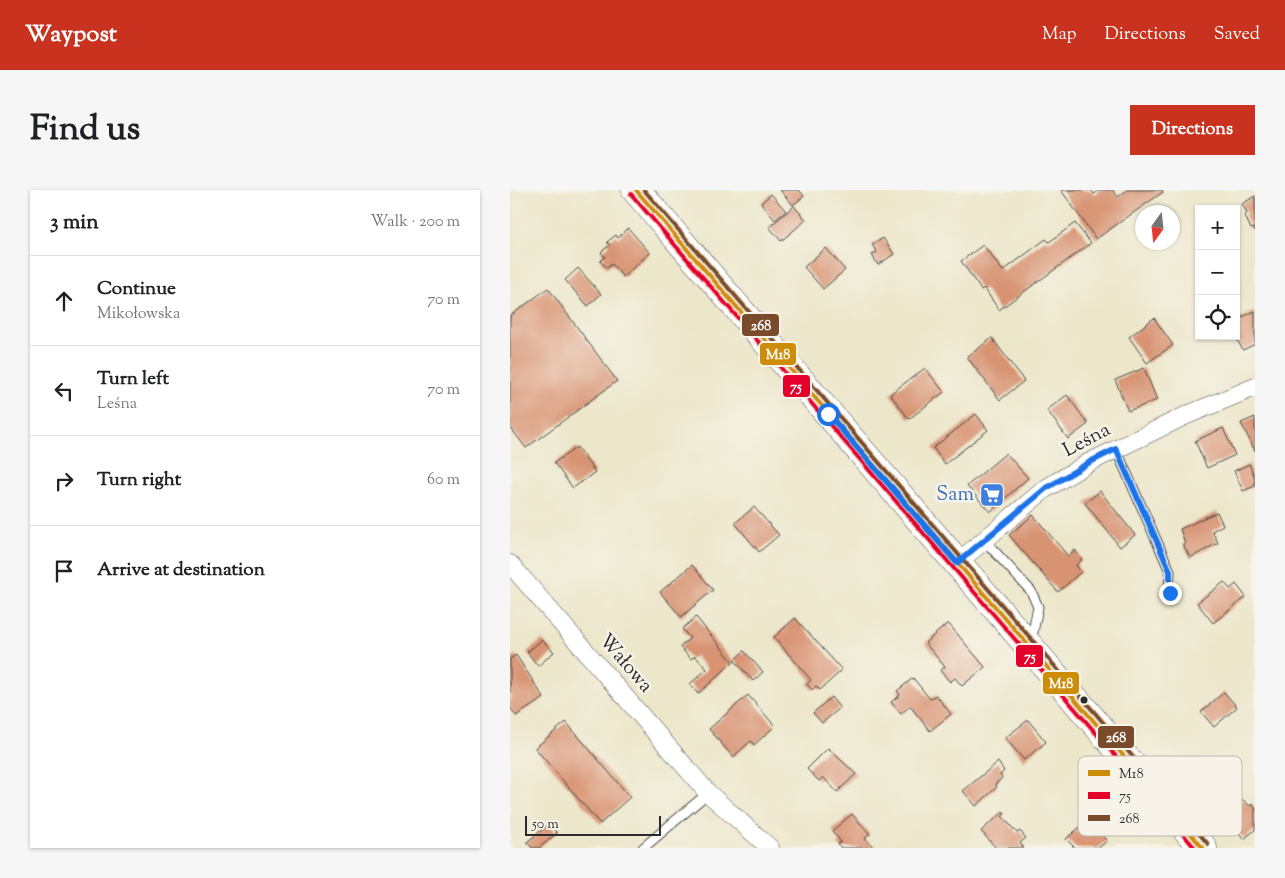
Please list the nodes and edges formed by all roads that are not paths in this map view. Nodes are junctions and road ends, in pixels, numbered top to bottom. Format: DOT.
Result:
graph roads {
  1 [pos="636,190"];
  2 [pos="1255,387"];
  3 [pos="1116,449"];
  4 [pos="985,541"];
  5 [pos="957,563"];
  6 [pos="510,564"];
  7 [pos="1173,596"];
  8 [pos="1030,647"];
  9 [pos="1124,756"];
  10 [pos="708,793"];
  11 [pos="1193,836"];
  12 [pos="643,848"];
  13 [pos="770,848"];
  14 [pos="1203,848"];
  1 -- 5 [label="main road"];
  2 -- 3 [label="street, Leśna"];
  3 -- 4 [label="street, Leśna"];
  3 -- 7 [label="lane"];
  4 -- 5 [label="street, Leśna"];
  4 -- 8 [label="lane"];
  5 -- 8 [label="main road"];
  6 -- 10 [label="street, Wałowa"];
  8 -- 9 [label="main road"];
  10 -- 12 [label="lane"];
  10 -- 13 [label="street, Wałowa"];
  11 -- 14 [label="main road"];
}
